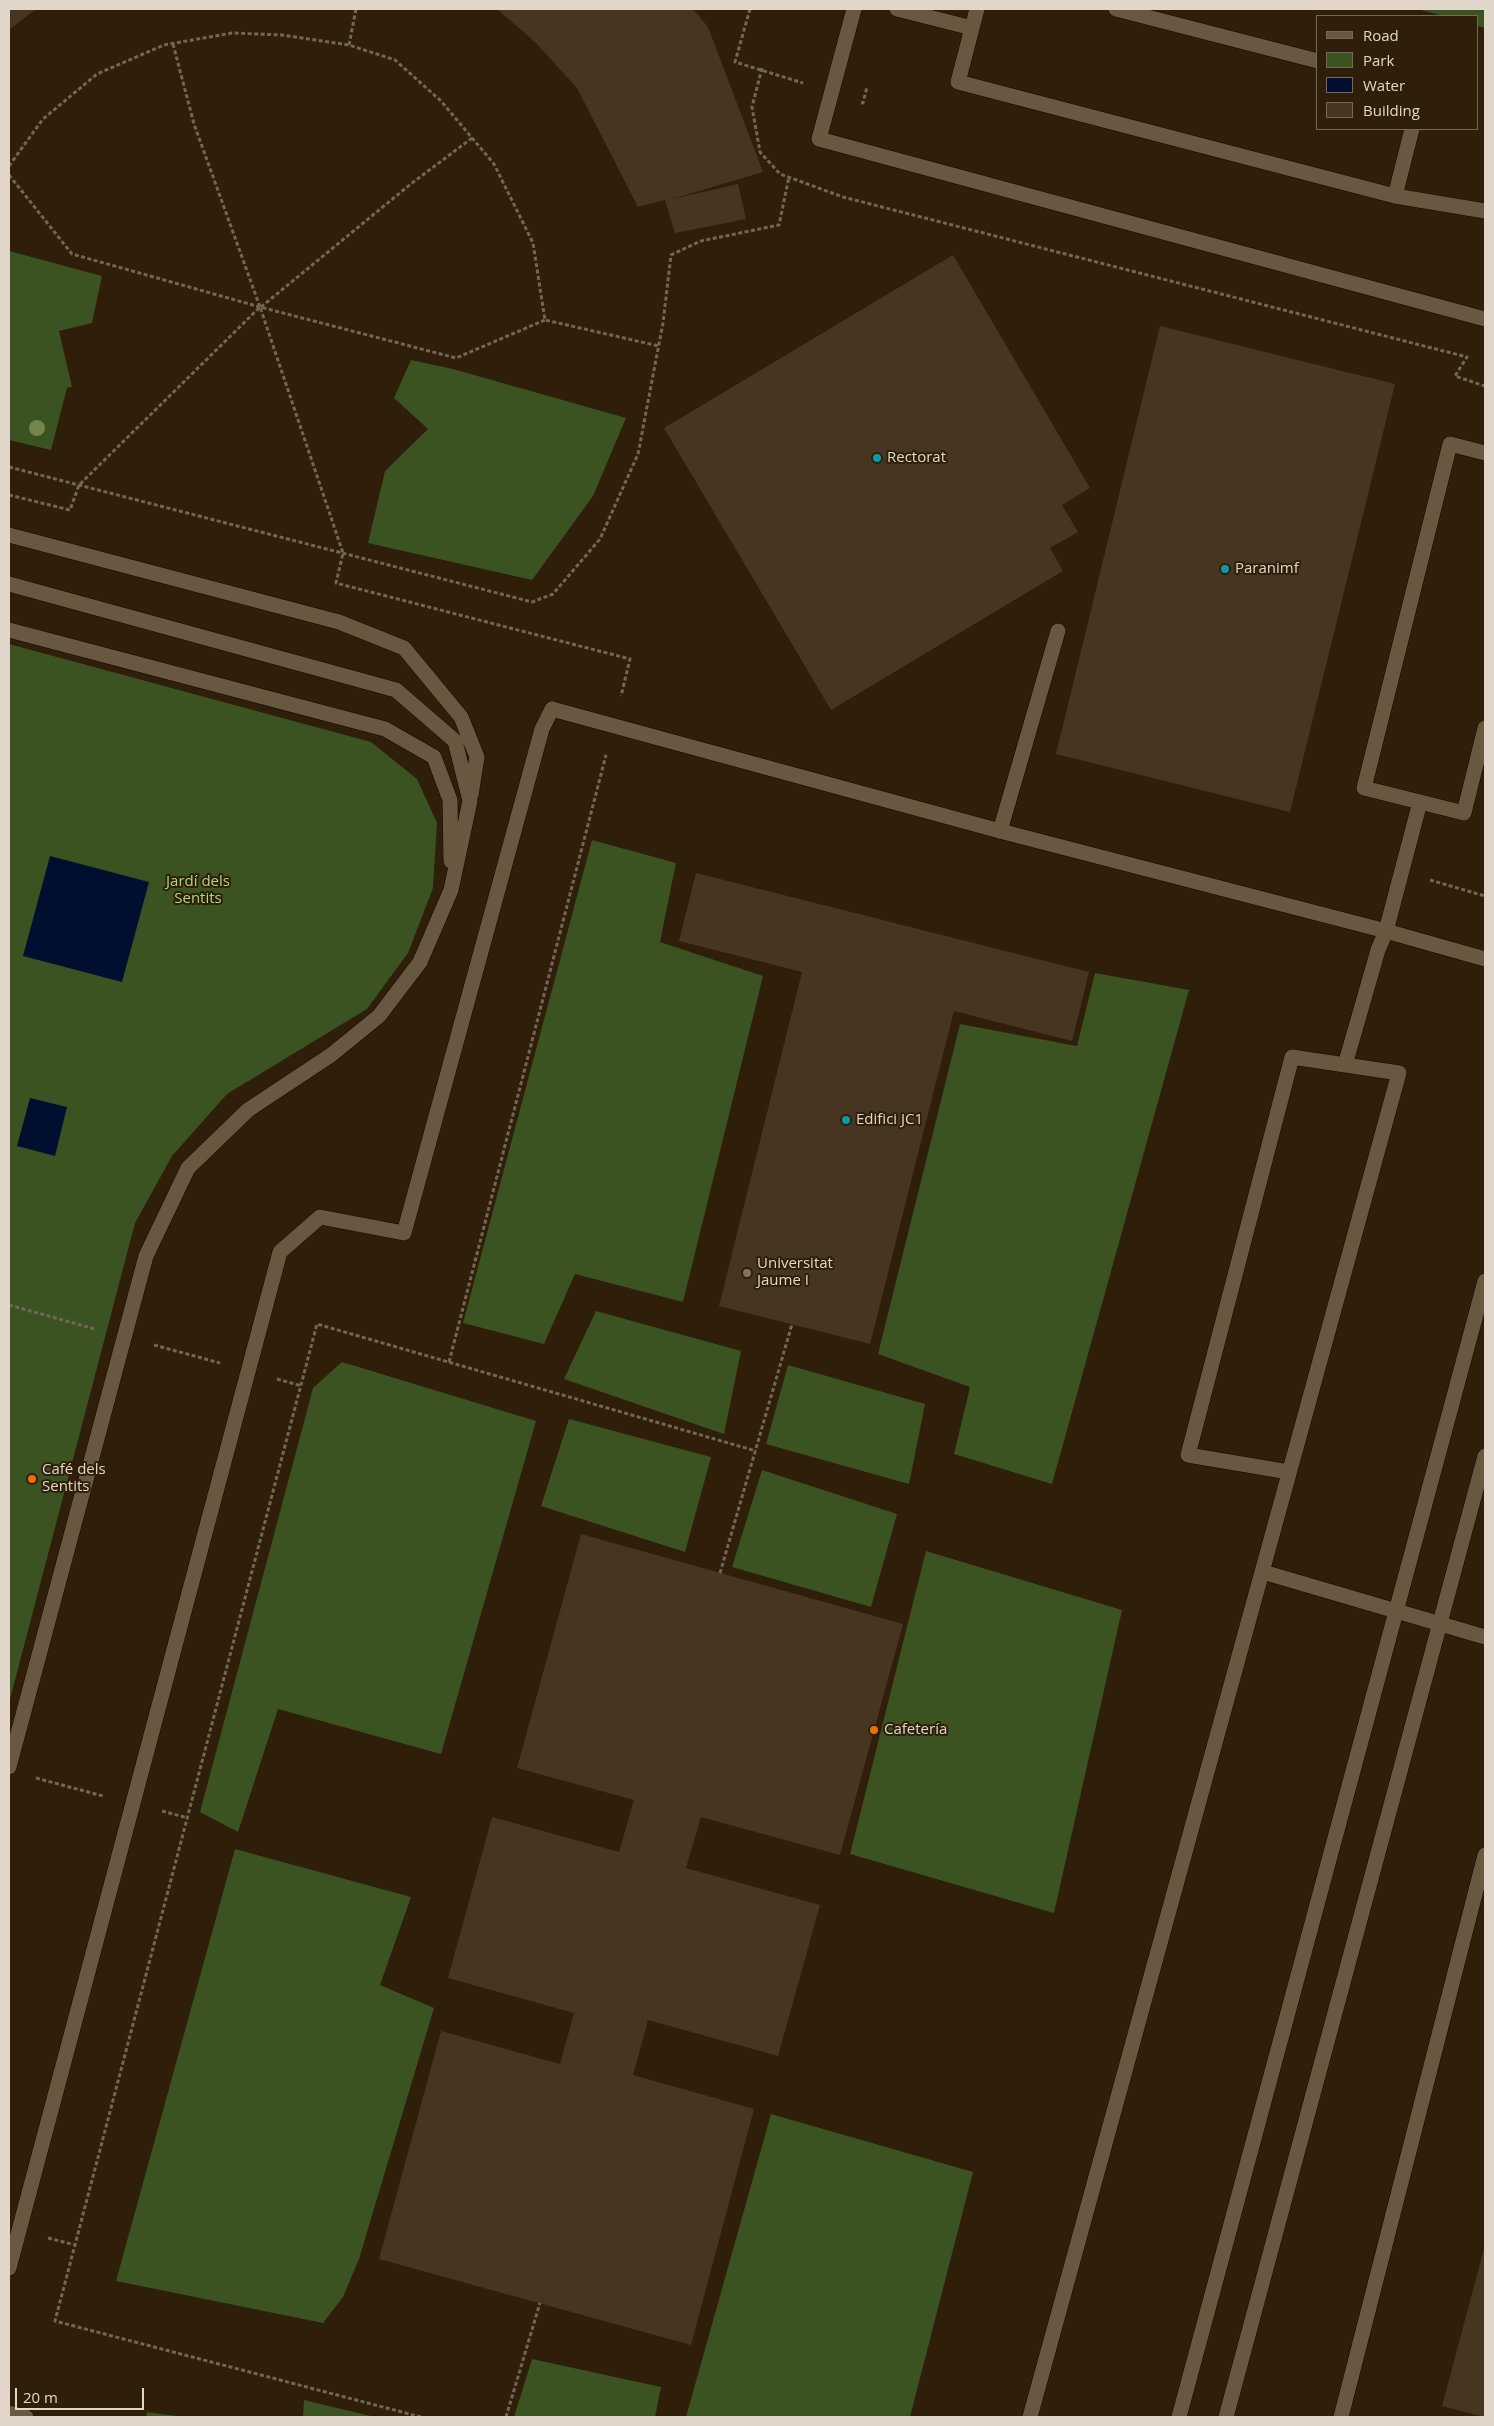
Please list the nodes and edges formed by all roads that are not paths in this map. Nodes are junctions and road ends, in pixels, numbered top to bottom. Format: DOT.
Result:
graph roads {
  1 [pos="854,9"];
  2 [pos="896,9"];
  3 [pos="978,9"];
  4 [pos="1116,9"];
  5 [pos="972,28"];
  6 [pos="1316,60"];
  7 [pos="1412,130"];
  8 [pos="1395,196"];
  9 [pos="1485,211"];
  10 [pos="1485,320"];
  11 [pos="1485,453"];
  12 [pos="9,536"];
  13 [pos="9,584"];
  14 [pos="9,630"];
  15 [pos="1058,631"];
  16 [pos="1485,728"];
  17 [pos="470,801"];
  18 [pos="1420,802"];
  19 [pos="1000,831"];
  20 [pos="451,890"];
  21 [pos="1386,931"];
  22 [pos="1485,959"];
  23 [pos="1345,1065"];
  24 [pos="1485,1281"];
  25 [pos="1485,1456"];
  26 [pos="1289,1472"];
  27 [pos="1263,1572"];
  28 [pos="1396,1611"];
  29 [pos="1440,1624"];
  30 [pos="1485,1637"];
  31 [pos="9,1767"];
  32 [pos="1485,1855"];
  33 [pos="9,2268"];
  34 [pos="9,2413"];
  35 [pos="26,2417"];
  36 [pos="1030,2417"];
  37 [pos="1179,2417"];
  38 [pos="1226,2417"];
  39 [pos="1341,2417"];
  1 -- 10 [label="street"];
  2 -- 5 [label="street"];
  3 -- 5 [label="street"];
  4 -- 6 [label="street"];
  5 -- 8 [label="street"];
  7 -- 8 [label="street"];
  8 -- 9 [label="street"];
  11 -- 18 [label="street"];
  12 -- 17 [label="street"];
  13 -- 17 [label="street"];
  14 -- 20 [label="street"];
  15 -- 19 [label="street"];
  16 -- 18 [label="street"];
  17 -- 20 [label="street"];
  18 -- 21 [label="street"];
  19 -- 21 [label="street"];
  19 -- 33 [label="street"];
  20 -- 31 [label="street"];
  21 -- 22 [label="street"];
  21 -- 23 [label="street"];
  23 -- 26 [label="street"];
  23 -- 26 [label="street"];
  24 -- 28 [label="street"];
  25 -- 29 [label="street"];
  26 -- 27 [label="street"];
  27 -- 28 [label="street"];
  27 -- 36 [label="street"];
  28 -- 29 [label="street"];
  28 -- 37 [label="street"];
  29 -- 30 [label="street"];
  29 -- 38 [label="street"];
  32 -- 39 [label="street"];
  34 -- 35 [label="street"];
}
